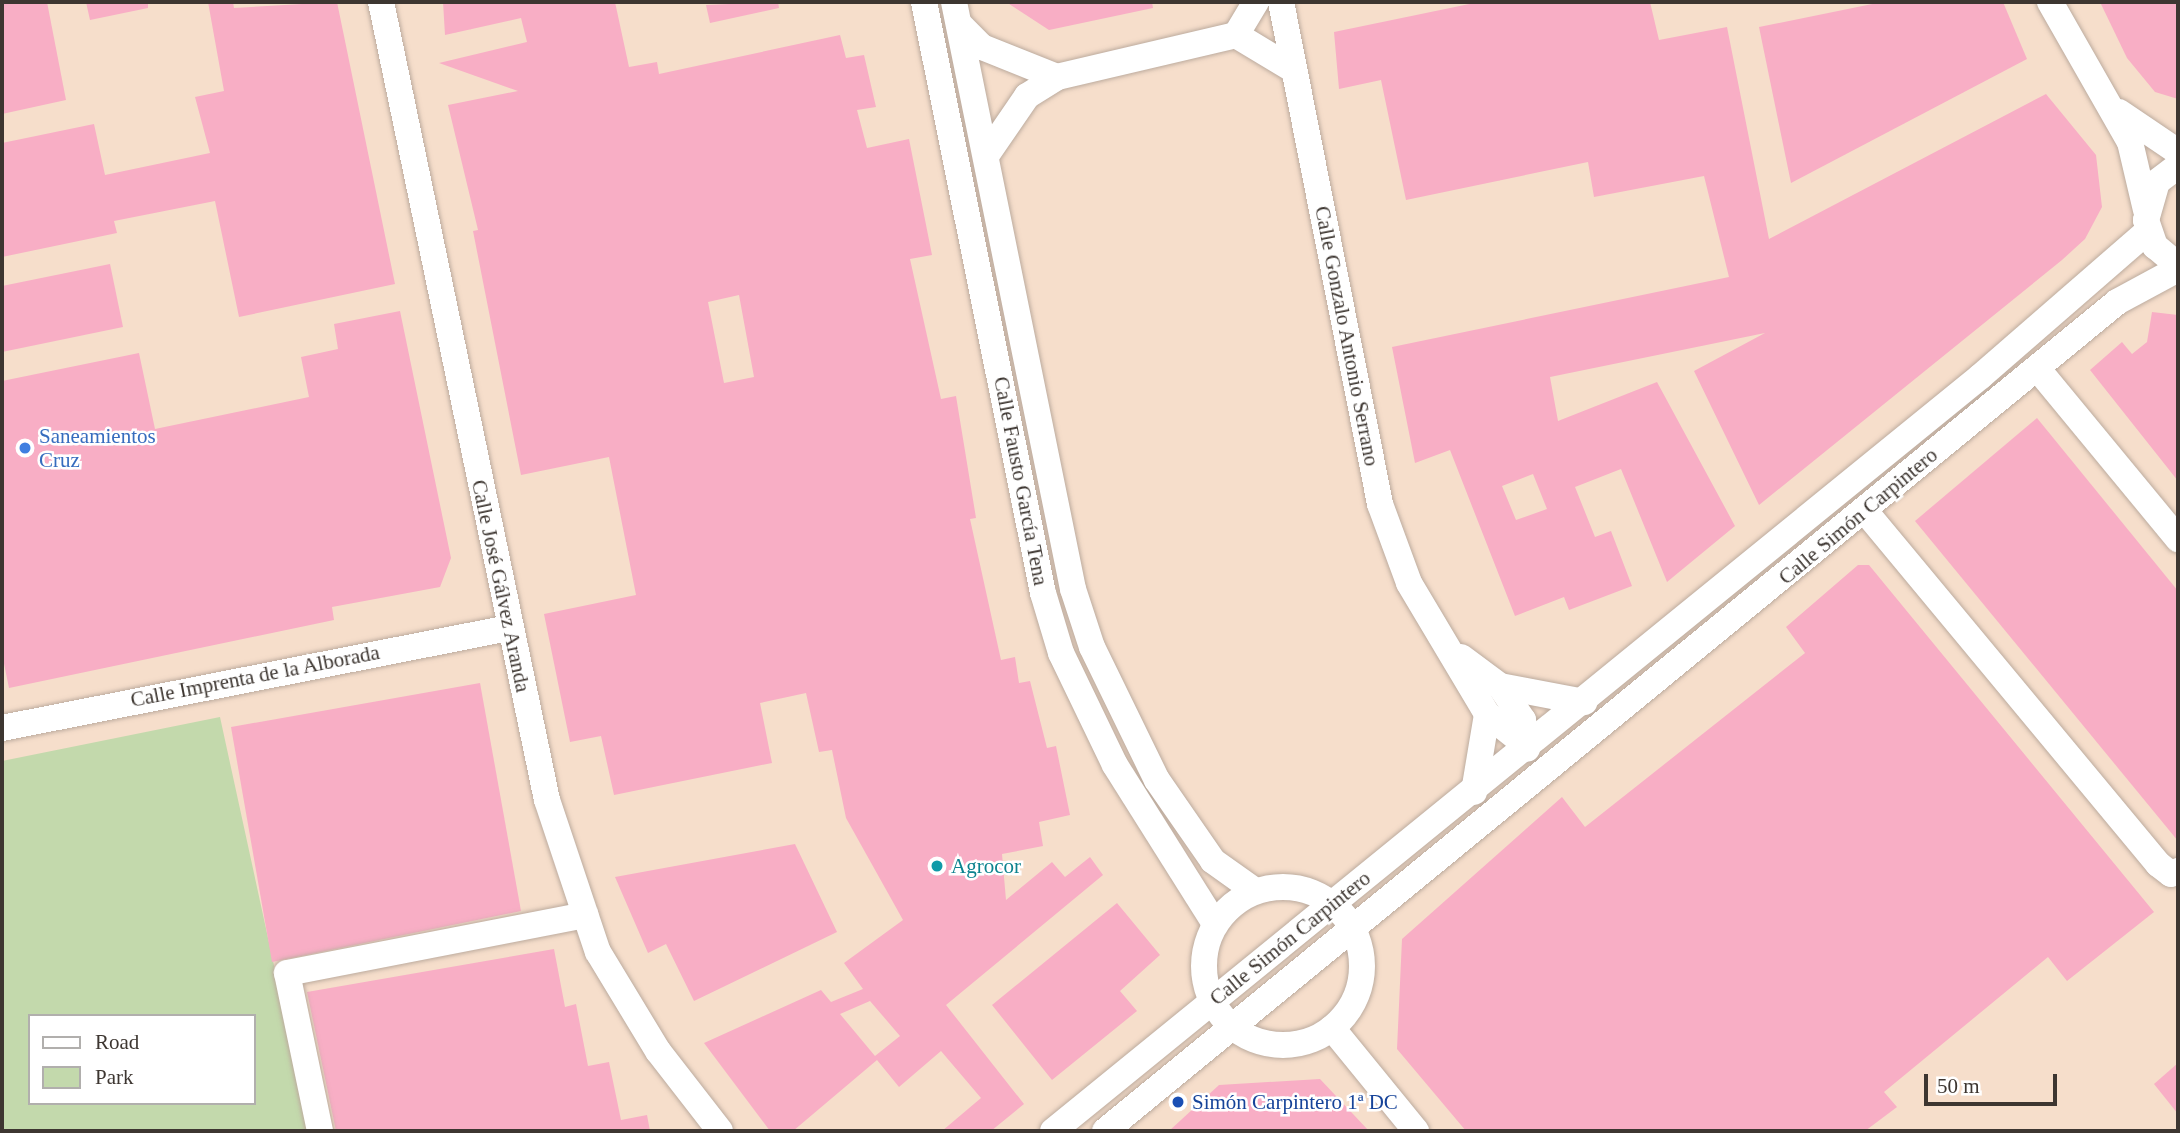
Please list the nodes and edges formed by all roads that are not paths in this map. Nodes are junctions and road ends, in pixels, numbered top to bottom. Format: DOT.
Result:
graph roads {
  1 [pos="381,2"];
  2 [pos="924,2"];
  3 [pos="1256,2"];
  4 [pos="1281,2"];
  5 [pos="2050,2"];
  6 [pos="956,13"];
  7 [pos="1236,35"];
  8 [pos="1294,70"];
  9 [pos="1057,77"];
  10 [pos="2105,100"];
  11 [pos="2178,152"];
  12 [pos="988,153"];
  13 [pos="2178,166"];
  14 [pos="2147,220"];
  15 [pos="2178,267"];
  16 [pos="2038,368"];
  17 [pos="1981,376"];
  18 [pos="2001,398"];
  19 [pos="1944,407"];
  20 [pos="1963,429"];
  21 [pos="1865,510"];
  22 [pos="2178,538"];
  23 [pos="1733,580"];
  24 [pos="1753,602"];
  25 [pos="1703,605"];
  26 [pos="509,628"];
  27 [pos="1723,628"];
  28 [pos="1456,654"];
  29 [pos="1500,686"];
  30 [pos="1584,702"];
  31 [pos="1487,714"];
  32 [pos="2,727"];
  33 [pos="1527,746"];
  34 [pos="1572,752"];
  35 [pos="1474,792"];
  36 [pos="2178,871"];
  37 [pos="1415,882"];
  38 [pos="1255,891"];
  39 [pos="1333,903"];
  40 [pos="585,915"];
  41 [pos="1215,924"];
  42 [pos="1355,931"];
  43 [pos="1212,1001"];
  44 [pos="1233,1027"];
  45 [pos="1332,1028"];
  46 [pos="320,1131"];
  47 [pos="720,1131"];
  48 [pos="1053,1131"];
  49 [pos="1104,1131"];
  50 [pos="1416,1131"];
  1 -- 26 [label="street, Calle José Gálvez Aranda"];
  2 -- 41 [label="street, Calle Fausto García Tena"];
  3 -- 7 [label="street"];
  4 -- 8 [label="street, Calle Gonzalo Antonio Serrano"];
  5 -- 10 [label="street"];
  6 -- 9 [label="street"];
  6 -- 12 [label="street, Calle Fausto García Tena"];
  7 -- 8 [label="street"];
  7 -- 9 [label="street"];
  8 -- 28 [label="street, Calle Gonzalo Antonio Serrano"];
  9 -- 12 [label="street"];
  10 -- 11 [label="street"];
  10 -- 14 [label="street"];
  12 -- 38 [label="street, Calle Fausto García Tena"];
  13 -- 14 [label="street"];
  14 -- 15 [label="street"];
  14 -- 17 [label="street, Calle Simón Carpintero"];
  15 -- 16 [label="street, Calle Simón Carpintero"];
  16 -- 18 [label="street, Calle Simón Carpintero"];
  16 -- 22 [label="street"];
  17 -- 18 [label="street"];
  17 -- 19 [label="street, Calle Simón Carpintero"];
  18 -- 20 [label="street, Calle Simón Carpintero"];
  19 -- 20 [label="street"];
  19 -- 23 [label="street, Calle Simón Carpintero"];
  20 -- 21 [label="street, Calle Simón Carpintero"];
  21 -- 24 [label="street, Calle Simón Carpintero"];
  21 -- 36 [label="street"];
  23 -- 24 [label="street"];
  23 -- 25 [label="street, Calle Simón Carpintero"];
  24 -- 27 [label="street, Calle Simón Carpintero"];
  25 -- 27 [label="street"];
  25 -- 30 [label="street, Calle Simón Carpintero"];
  26 -- 32 [label="street, Calle Imprenta de la Alborada"];
  26 -- 40 [label="street, Calle José Gálvez Aranda"];
  27 -- 34 [label="street, Calle Simón Carpintero"];
  28 -- 29 [label="street, Calle Gonzalo Antonio Serrano"];
  28 -- 31 [label="street, Calle Gonzalo Antonio Serrano"];
  29 -- 30 [label="street, Calle Gonzalo Antonio Serrano"];
  29 -- 33 [label="street, Calle Gonzalo Antonio Serrano"];
  30 -- 33 [label="street, Calle Simón Carpintero"];
  31 -- 33 [label="street, Calle Gonzalo Antonio Serrano"];
  31 -- 35 [label="street"];
  33 -- 34 [label="street"];
  33 -- 35 [label="street, Calle Simón Carpintero"];
  33 -- 37 [label="street, Calle Simón Carpintero"];
  34 -- 37 [label="street, Calle Simón Carpintero"];
  35 -- 39 [label="street, Calle Simón Carpintero"];
  37 -- 42 [label="street, Calle Simón Carpintero"];
  38 -- 39 [label="street"];
  38 -- 41 [label="street"];
  39 -- 42 [label="street"];
  39 -- 43 [label="street, Calle Simón Carpintero"];
  40 -- 46 [label="street"];
  40 -- 47 [label="street, Calle José Gálvez Aranda"];
  41 -- 43 [label="street"];
  42 -- 44 [label="street, Calle Simón Carpintero"];
  42 -- 45 [label="street"];
  43 -- 44 [label="street"];
  43 -- 48 [label="street, Calle Simón Carpintero"];
  44 -- 45 [label="street"];
  44 -- 49 [label="street, Calle Simón Carpintero"];
  45 -- 50 [label="street"];
}
